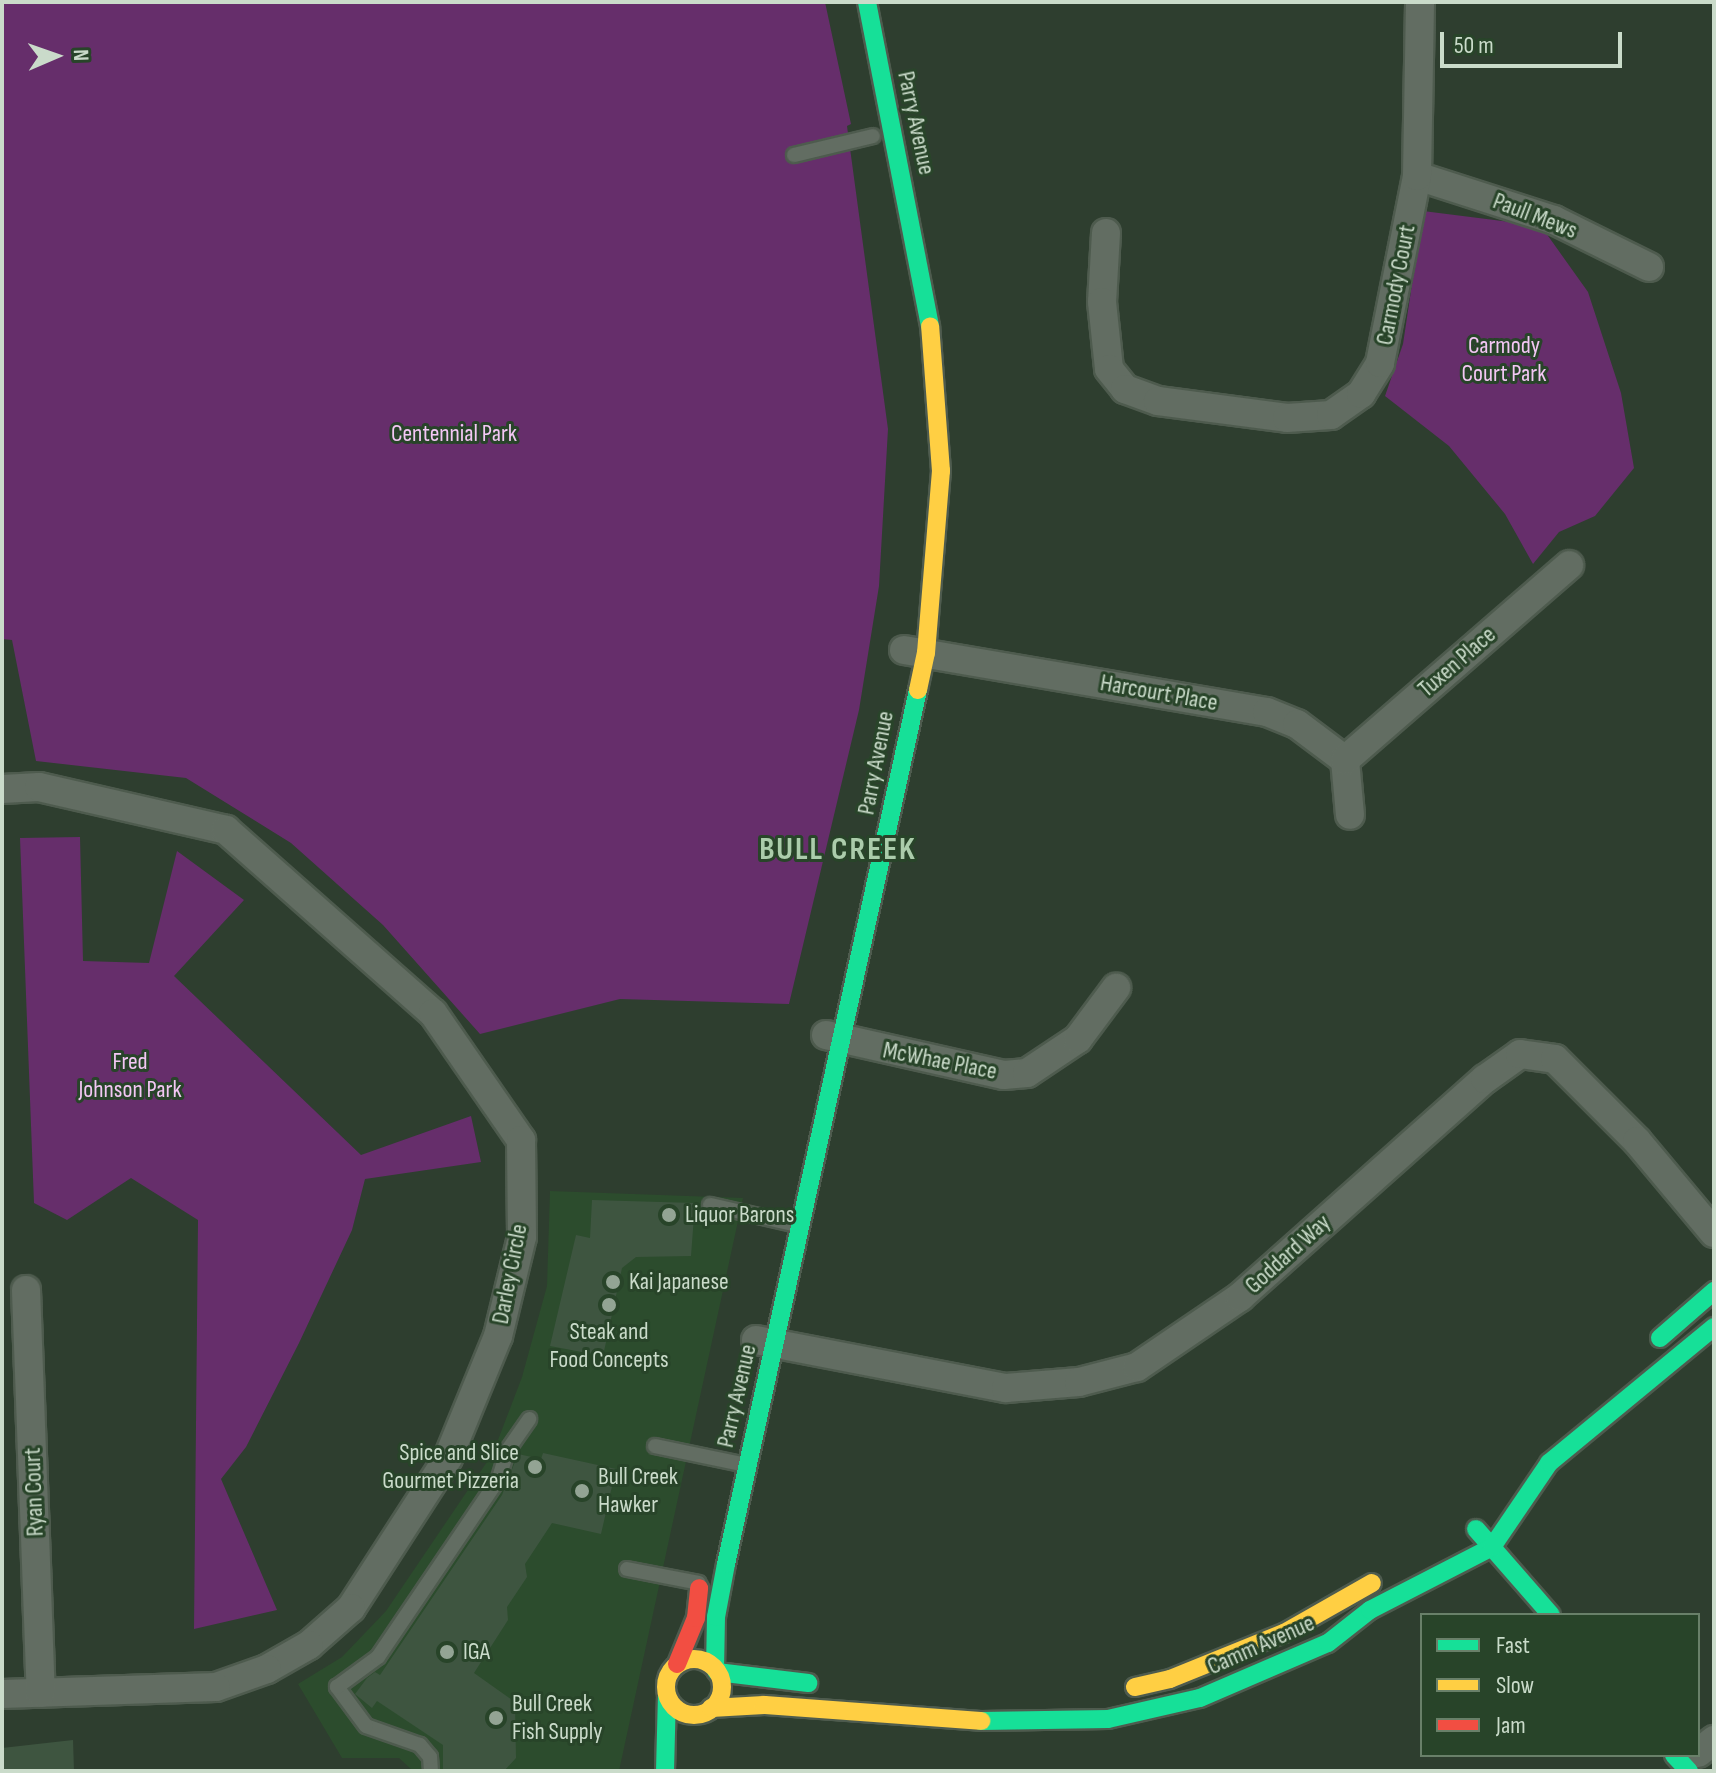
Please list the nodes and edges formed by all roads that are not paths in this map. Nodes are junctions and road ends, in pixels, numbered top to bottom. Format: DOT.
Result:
graph roads {
  1 [pos="867,2"];
  2 [pos="1420,2"];
  3 [pos="867,110"];
  4 [pos="873,136"];
  5 [pos="794,155"];
  6 [pos="1417,176"];
  7 [pos="1106,233"];
  8 [pos="1649,267"];
  9 [pos="1569,565"];
  10 [pos="915,652"];
  11 [pos="1345,760"];
  12 [pos="2,789"];
  13 [pos="1350,815"];
  14 [pos="1116,988"];
  15 [pos="832,1037"];
  16 [pos="710,1205"];
  17 [pos="789,1223"];
  18 [pos="1714,1233"];
  19 [pos="26,1290"];
  20 [pos="1714,1291"];
  21 [pos="1714,1327"];
  22 [pos="764,1342"];
  23 [pos="1646,1351"];
  24 [pos="738,1415"];
  25 [pos="529,1419"];
  26 [pos="1554,1431"];
  27 [pos="655,1446"];
  28 [pos="746,1465"];
  29 [pos="1509,1485"];
  30 [pos="1492,1507"];
  31 [pos="1492,1547"];
  32 [pos="704,1559"];
  33 [pos="627,1569"];
  34 [pos="1392,1572"];
  35 [pos="699,1583"];
  36 [pos="1549,1613"];
  37 [pos="677,1664"];
  38 [pos="716,1671"];
  39 [pos="826,1684"];
  40 [pos="1120,1690"];
  41 [pos="41,1693"];
  42 [pos="2,1694"];
  43 [pos="667,1696"];
  44 [pos="710,1709"];
  45 [pos="699,1731"];
  46 [pos="431,1771"];
  47 [pos="665,1771"];
  1 -- 10 [label="main road, Parry Avenue"];
  2 -- 6 [label="street, Carmody Court"];
  3 -- 4 [label="main road, Parry Avenue"];
  4 -- 5 [label="lane"];
  4 -- 10 [label="main road, Parry Avenue"];
  6 -- 7 [label="street, Carmody Court"];
  6 -- 8 [label="street, Paull Mews"];
  9 -- 11 [label="street, Tuxen Place"];
  10 -- 11 [label="street, Harcourt Place"];
  10 -- 15 [label="main road, Parry Avenue"];
  11 -- 13 [label="street"];
  12 -- 41 [label="street, Darley Circle"];
  14 -- 15 [label="street, McWhae Place"];
  15 -- 17 [label="main road, Parry Avenue"];
  16 -- 17 [label="lane"];
  17 -- 22 [label="main road, Parry Avenue"];
  18 -- 22 [label="street, Goddard Way"];
  19 -- 41 [label="street, Ryan Court"];
  20 -- 23 [label="main road"];
  21 -- 31 [label="main road, Camm Avenue"];
  22 -- 24 [label="main road, Parry Avenue"];
  22 -- 28 [label="main road, Parry Avenue"];
  25 -- 46 [label="lane"];
  26 -- 29 [label="main road"];
  27 -- 28 [label="lane"];
  28 -- 38 [label="main road, Parry Avenue"];
  30 -- 31 [label="main road"];
  31 -- 36 [label="main road"];
  31 -- 44 [label="main road, Camm Avenue"];
  32 -- 35 [label="main road"];
  33 -- 35 [label="lane"];
  34 -- 40 [label="main road, Camm Avenue"];
  35 -- 37 [label="main road"];
  37 -- 38 [label="main road"];
  37 -- 43 [label="main road"];
  38 -- 39 [label="main road"];
  38 -- 44 [label="main road"];
  41 -- 42 [label="street, Darley Circle"];
  43 -- 44 [label="main road"];
  43 -- 47 [label="main road"];
  44 -- 45 [label="main road"];
}
